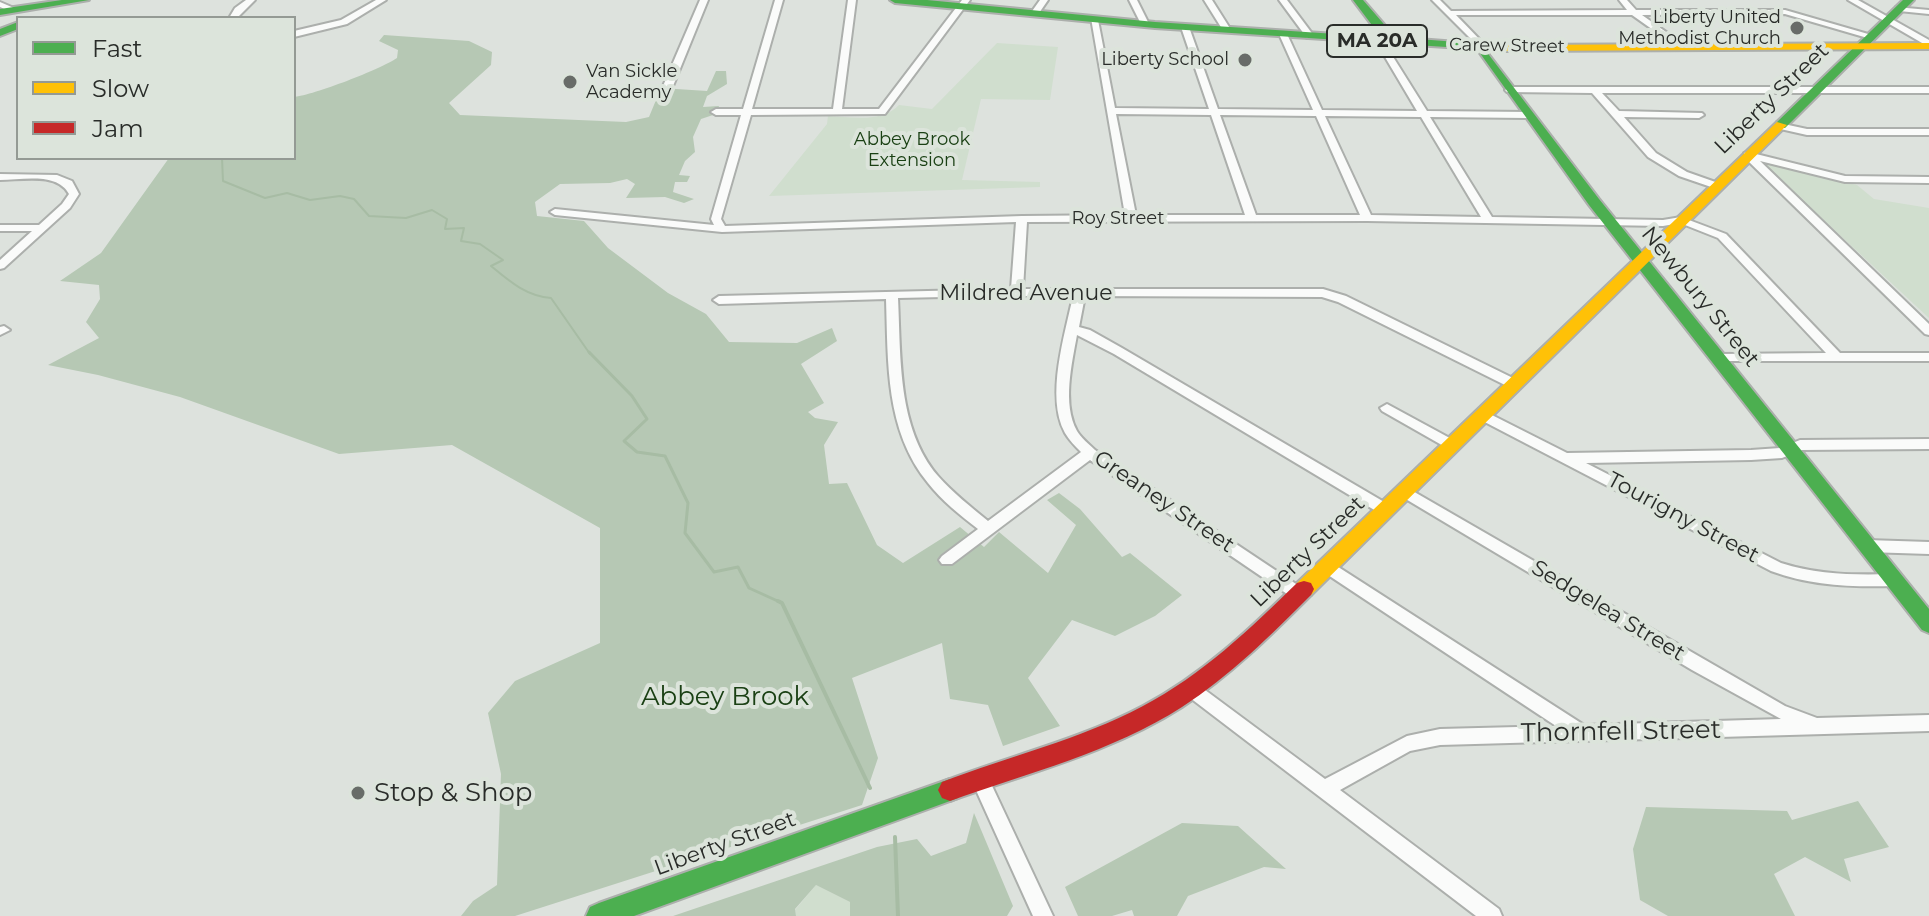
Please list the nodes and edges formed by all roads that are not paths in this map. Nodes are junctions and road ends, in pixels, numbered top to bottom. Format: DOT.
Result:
graph roads {
  1 [pos="79,0"];
  2 [pos="251,0"];
  3 [pos="382,0"];
  4 [pos="704,0"];
  5 [pos="779,0"];
  6 [pos="852,0"];
  7 [pos="895,0"];
  8 [pos="1133,0"];
  9 [pos="1208,0"];
  10 [pos="1283,0"];
  11 [pos="1358,0"];
  12 [pos="1436,0"];
  13 [pos="1607,0"];
  14 [pos="1623,0"];
  15 [pos="1852,0"];
  16 [pos="1778,1"];
  17 [pos="963,3"];
  18 [pos="1039,7"];
  19 [pos="1898,10"];
  20 [pos="1633,12"];
  21 [pos="1929,12"];
  22 [pos="7,13"];
  23 [pos="1450,13"];
  24 [pos="1797,14"];
  25 [pos="40,16"];
  26 [pos="234,16"];
  27 [pos="1094,20"];
  28 [pos="1145,24"];
  29 [pos="1185,27"];
  30 [pos="1227,30"];
  31 [pos="0,33"];
  32 [pos="296,34"];
  33 [pos="1283,34"];
  34 [pos="1310,36"];
  35 [pos="1867,40"];
  36 [pos="1387,41"];
  37 [pos="1929,45"];
  38 [pos="1680,46"];
  39 [pos="1482,47"];
  40 [pos="668,86"];
  41 [pos="1817,88"];
  42 [pos="1510,90"];
  43 [pos="1595,90"];
  44 [pos="1929,90"];
  45 [pos="747,111"];
  46 [pos="837,111"];
  47 [pos="1111,111"];
  48 [pos="716,112"];
  49 [pos="1214,112"];
  50 [pos="1318,112"];
  51 [pos="1424,113"];
  52 [pos="1616,114"];
  53 [pos="1528,115"];
  54 [pos="1699,115"];
  55 [pos="1779,126"];
  56 [pos="1929,132"];
  57 [pos="1748,155"];
  58 [pos="0,177"];
  59 [pos="1929,180"];
  60 [pos="1717,186"];
  61 [pos="555,212"];
  62 [pos="1367,218"];
  63 [pos="1022,219"];
  64 [pos="1131,219"];
  65 [pos="1252,219"];
  66 [pos="1681,220"];
  67 [pos="1489,221"];
  68 [pos="1609,222"];
  69 [pos="0,228"];
  70 [pos="42,228"];
  71 [pos="722,229"];
  72 [pos="1639,260"];
  73 [pos="0,266"];
  74 [pos="1017,292"];
  75 [pos="1080,293"];
  76 [pos="892,295"];
  77 [pos="719,300"];
  78 [pos="1073,330"];
  79 [pos="1929,331"];
  80 [pos="1929,357"];
  81 [pos="1718,358"];
  82 [pos="1837,358"];
  83 [pos="1514,384"];
  84 [pos="1387,408"];
  85 [pos="1482,415"];
  86 [pos="1929,444"];
  87 [pos="1452,445"];
  88 [pos="1791,449"];
  89 [pos="1090,453"];
  90 [pos="1566,458"];
  91 [pos="1404,491"];
  92 [pos="1386,510"];
  93 [pos="987,528"];
  94 [pos="1867,546"];
  95 [pos="1929,548"];
  96 [pos="947,560"];
  97 [pos="1327,567"];
  98 [pos="1894,580"];
  99 [pos="1299,594"];
  100 [pos="1929,624"];
  101 [pos="1191,689"];
  102 [pos="1929,723"];
  103 [pos="1814,725"];
  104 [pos="1582,733"];
  105 [pos="980,779"];
  106 [pos="1324,789"];
  107 [pos="599,916"];
  108 [pos="1043,916"];
  109 [pos="1492,916"];
  1 -- 22 [label="main road"];
  1 -- 25 [label="main road"];
  2 -- 26 [label="street"];
  3 -- 32 [label="street"];
  4 -- 40 [label="street"];
  5 -- 45 [label="street"];
  6 -- 46 [label="street"];
  7 -- 17 [label="main road, Carew Street / MA 20A"];
  8 -- 28 [label="street"];
  9 -- 30 [label="street"];
  10 -- 34 [label="street"];
  11 -- 36 [label="main road"];
  12 -- 23 [label="street, Newbury Street"];
  13 -- 20 [label="street"];
  14 -- 20 [label="street"];
  15 -- 19 [label="street"];
  16 -- 24 [label="street"];
  17 -- 18 [label="main road, Carew Street / MA 20A"];
  17 -- 46 [label="street"];
  18 -- 27 [label="main road, Carew Street / MA 20A"];
  19 -- 21 [label="street"];
  19 -- 35 [label="main road, Liberty Street"];
  19 -- 37 [label="street"];
  20 -- 23 [label="street"];
  20 -- 24 [label="street"];
  20 -- 38 [label="street"];
  22 -- 31 [label="main road"];
  23 -- 39 [label="street, Newbury Street"];
  24 -- 35 [label="street"];
  27 -- 28 [label="main road, Carew Street / MA 20A"];
  27 -- 47 [label="street"];
  28 -- 29 [label="main road, Carew Street / MA 20A"];
  29 -- 30 [label="main road, Carew Street / MA 20A"];
  29 -- 49 [label="street"];
  30 -- 33 [label="main road, Carew Street / MA 20A"];
  33 -- 34 [label="main road, Carew Street / MA 20A"];
  33 -- 50 [label="street"];
  34 -- 36 [label="main road, Carew Street / MA 20A"];
  35 -- 37 [label="main road, Carew Street / MA 20A"];
  35 -- 38 [label="main road, Carew Street / MA 20A"];
  35 -- 41 [label="main road, Liberty Street"];
  36 -- 39 [label="main road, Carew Street / MA 20A"];
  36 -- 51 [label="street"];
  38 -- 39 [label="main road, Carew Street / MA 20A"];
  39 -- 42 [label="main road, Newbury Street"];
  41 -- 43 [label="street"];
  41 -- 44 [label="street"];
  41 -- 55 [label="main road, Liberty Street"];
  42 -- 43 [label="street"];
  42 -- 53 [label="main road, Newbury Street"];
  43 -- 52 [label="street"];
  45 -- 46 [label="street"];
  45 -- 48 [label="street"];
  45 -- 71 [label="street"];
  47 -- 49 [label="street"];
  47 -- 64 [label="street"];
  49 -- 50 [label="street"];
  49 -- 65 [label="street"];
  50 -- 51 [label="street"];
  50 -- 62 [label="street"];
  51 -- 53 [label="street"];
  51 -- 67 [label="street"];
  52 -- 54 [label="street"];
  52 -- 60 [label="street"];
  53 -- 68 [label="main road, Newbury Street"];
  55 -- 56 [label="street"];
  55 -- 57 [label="main road, Liberty Street"];
  57 -- 59 [label="street"];
  57 -- 60 [label="main road, Liberty Street"];
  57 -- 79 [label="street"];
  58 -- 70 [label="street"];
  60 -- 66 [label="main road, Liberty Street"];
  61 -- 71 [label="street, Roy Street"];
  62 -- 65 [label="street, Roy Street"];
  62 -- 67 [label="street, Roy Street"];
  63 -- 64 [label="street, Roy Street"];
  63 -- 71 [label="street, Roy Street"];
  63 -- 74 [label="street"];
  64 -- 65 [label="street, Roy Street"];
  66 -- 68 [label="street, Roy Street"];
  66 -- 72 [label="main road, Liberty Street"];
  66 -- 82 [label="street"];
  67 -- 68 [label="street, Roy Street"];
  68 -- 72 [label="main road, Newbury Street"];
  69 -- 70 [label="street"];
  70 -- 73 [label="street"];
  72 -- 81 [label="main road, Newbury Street"];
  72 -- 83 [label="main road, Liberty Street"];
  74 -- 75 [label="street, Mildred Avenue"];
  74 -- 76 [label="street, Mildred Avenue"];
  75 -- 78 [label="street, Greaney Street"];
  75 -- 83 [label="street, Mildred Avenue"];
  76 -- 77 [label="street, Mildred Avenue"];
  76 -- 93 [label="street"];
  78 -- 89 [label="street, Greaney Street"];
  78 -- 92 [label="street"];
  80 -- 82 [label="street"];
  81 -- 82 [label="street"];
  81 -- 88 [label="main road, Newbury Street"];
  83 -- 85 [label="main road, Liberty Street"];
  84 -- 87 [label="street"];
  85 -- 87 [label="main road, Liberty Street"];
  85 -- 90 [label="street, Tourigny Street"];
  86 -- 88 [label="street"];
  87 -- 91 [label="main road, Liberty Street"];
  88 -- 90 [label="street"];
  88 -- 94 [label="main road, Newbury Street"];
  89 -- 93 [label="street"];
  89 -- 99 [label="street, Greaney Street"];
  90 -- 98 [label="street, Tourigny Street"];
  91 -- 92 [label="main road, Liberty Street"];
  91 -- 103 [label="street, Sedgelea Street"];
  92 -- 97 [label="main road, Liberty Street"];
  93 -- 96 [label="street"];
  94 -- 95 [label="street"];
  94 -- 98 [label="main road, Newbury Street"];
  97 -- 99 [label="main road, Liberty Street"];
  97 -- 104 [label="street"];
  98 -- 100 [label="main road, Newbury Street"];
  99 -- 101 [label="main road, Liberty Street"];
  101 -- 105 [label="main road, Liberty Street"];
  101 -- 106 [label="street"];
  102 -- 103 [label="street, Thornfell Street"];
  103 -- 104 [label="street, Thornfell Street"];
  104 -- 106 [label="street, Thornfell Street"];
  105 -- 107 [label="main road, Liberty Street"];
  105 -- 108 [label="street"];
  106 -- 109 [label="street"];
}
